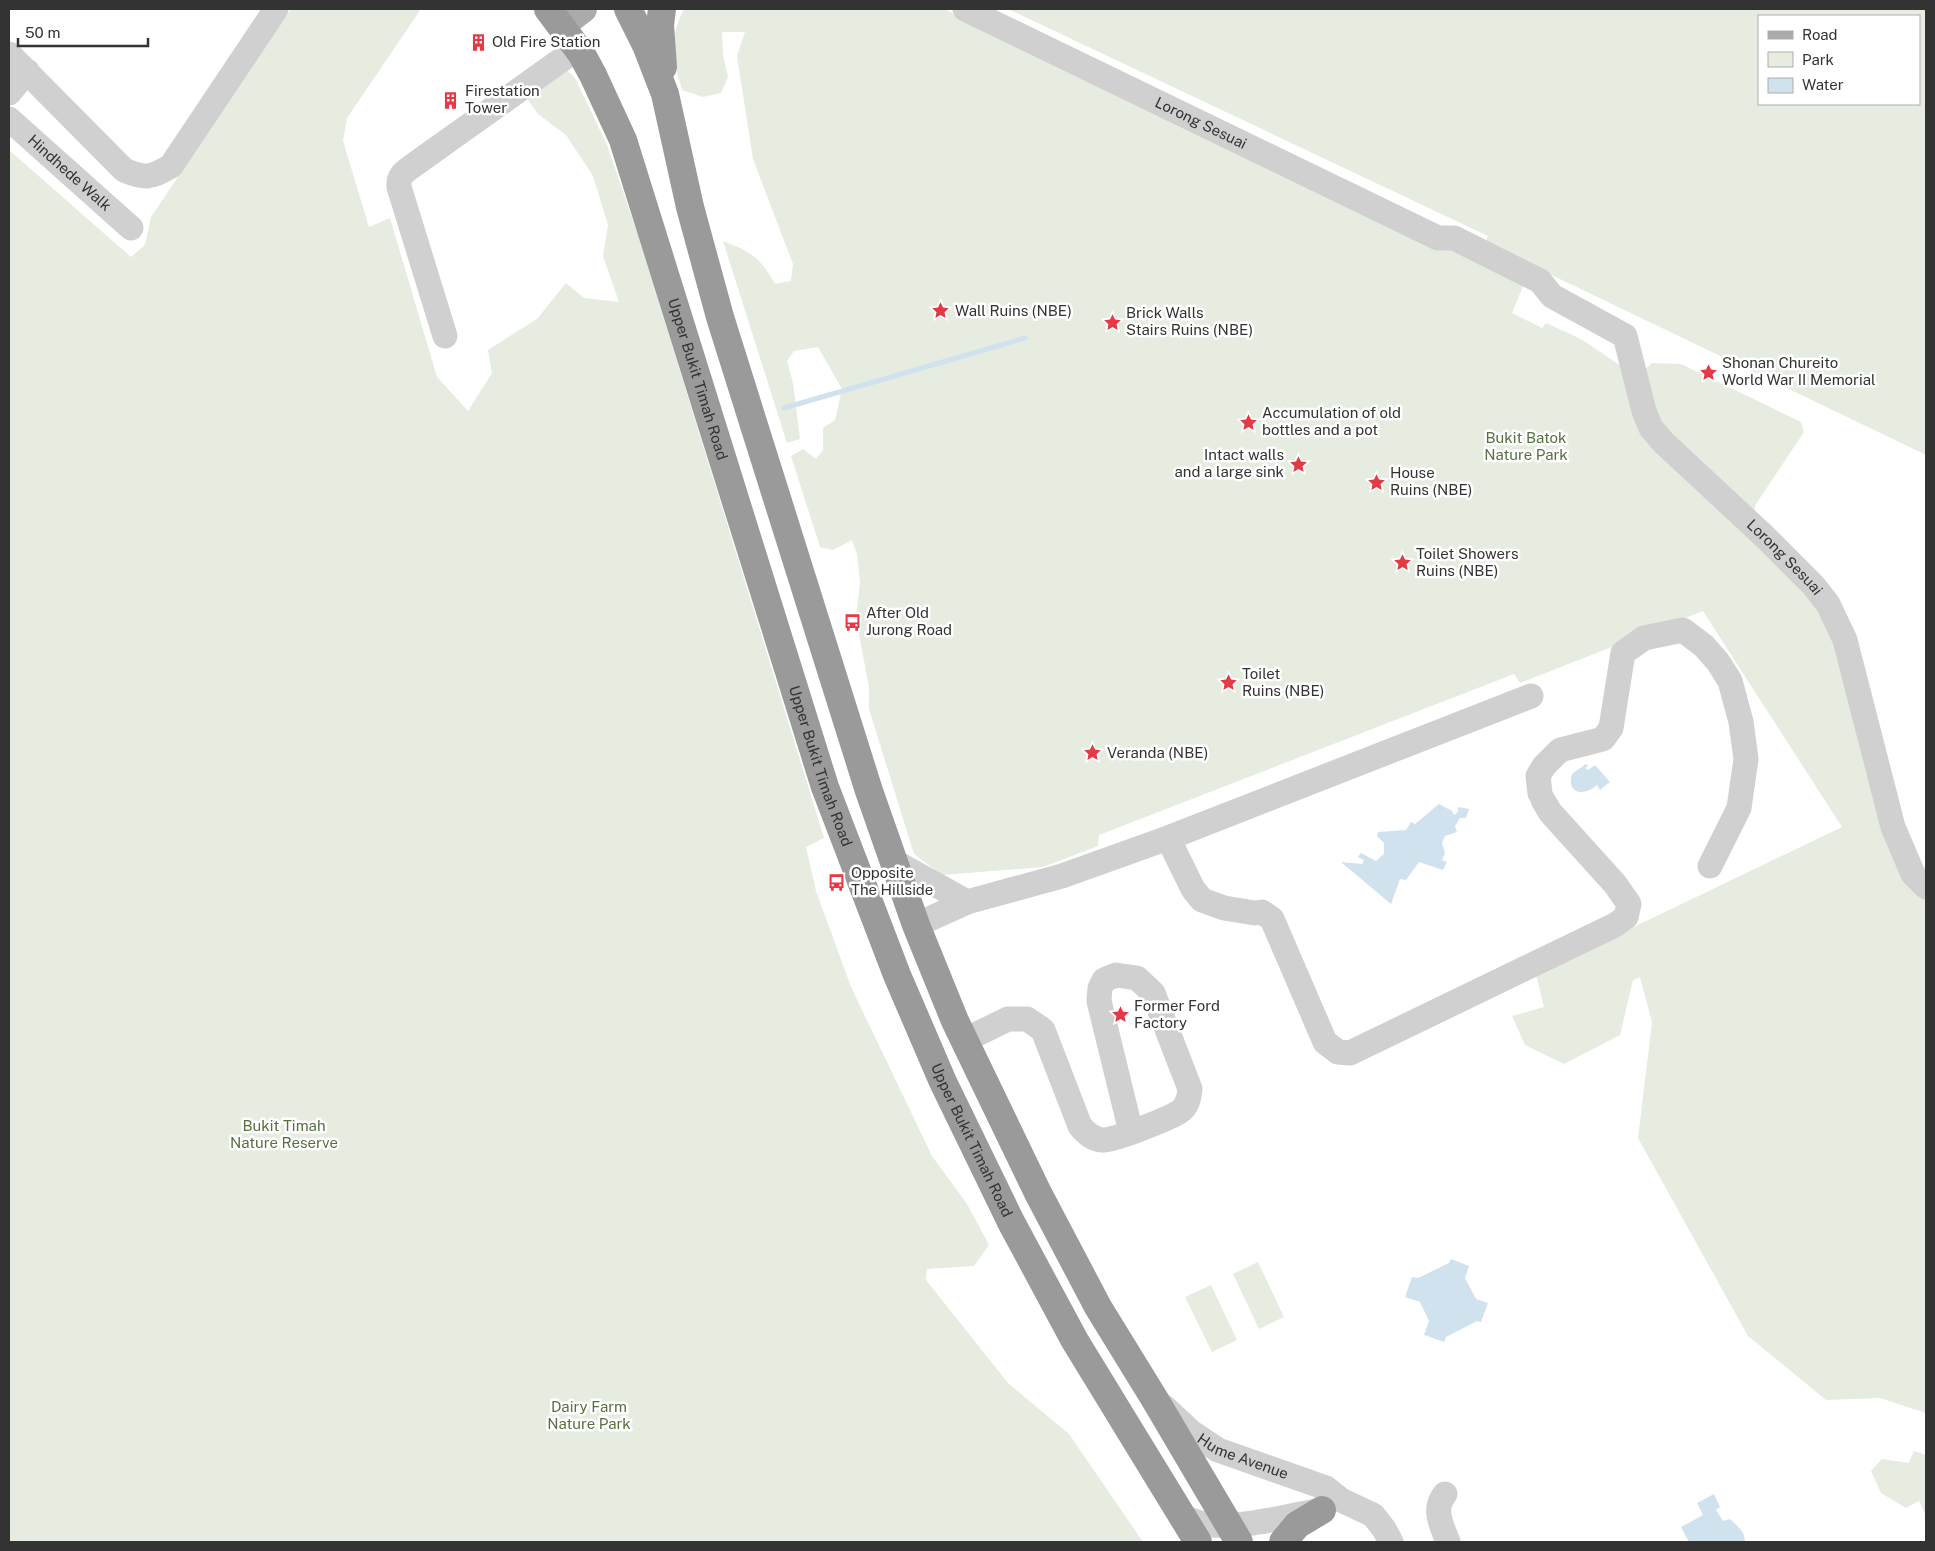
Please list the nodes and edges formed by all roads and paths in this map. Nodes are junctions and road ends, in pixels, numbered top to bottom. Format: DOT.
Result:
graph roads {
  1 [pos="276,9"];
  2 [pos="583,9"];
  3 [pos="628,9"];
  4 [pos="662,9"];
  5 [pos="965,9"];
  6 [pos="555,17"];
  7 [pos="578,48"];
  8 [pos="9,54"];
  9 [pos="26,71"];
  10 [pos="9,93"];
  11 [pos="665,94"];
  12 [pos="9,119"];
  13 [pos="131,228"];
  14 [pos="445,336"];
  15 [pos="783,518"];
  16 [pos="754,556"];
  17 [pos="1531,696"];
  18 [pos="1168,838"];
  19 [pos="893,861"];
  20 [pos="1710,866"];
  21 [pos="1926,887"];
  22 [pos="967,902"];
  23 [pos="916,925"];
  24 [pos="960,1030"];
  25 [pos="942,1082"];
  26 [pos="1131,1132"];
  27 [pos="1080,1274"];
  28 [pos="1075,1341"];
  29 [pos="1154,1398"];
  30 [pos="1445,1494"];
  31 [pos="1331,1505"];
  32 [pos="1182,1517"];
  33 [pos="1234,1533"];
  34 [pos="1198,1542"];
  35 [pos="1283,1542"];
  36 [pos="1391,1542"];
  37 [pos="1448,1542"];
  1 -- 9 [label="street"];
  2 -- 6 [label="main road"];
  3 -- 11 [label="highway"];
  4 -- 11 [label="highway"];
  5 -- 21 [label="street, Lorong Sesuai"];
  6 -- 7 [label="highway, Upper Bukit Timah Road"];
  7 -- 14 [label="street"];
  7 -- 16 [label="highway, Upper Bukit Timah Road"];
  8 -- 9 [label="street"];
  9 -- 10 [label="street"];
  11 -- 15 [label="highway"];
  12 -- 13 [label="street, Hindhede Walk"];
  15 -- 16 [label="highway"];
  15 -- 19 [label="highway"];
  16 -- 25 [label="highway, Upper Bukit Timah Road"];
  17 -- 18 [label="street"];
  18 -- 20 [label="street"];
  18 -- 22 [label="street"];
  19 -- 22 [label="street"];
  19 -- 23 [label="highway"];
  22 -- 23 [label="street"];
  23 -- 24 [label="highway"];
  24 -- 25 [label="highway"];
  24 -- 26 [label="street"];
  24 -- 27 [label="highway"];
  25 -- 28 [label="highway, Upper Bukit Timah Road"];
  26 -- 26 [label="street"];
  27 -- 28 [label="highway"];
  27 -- 29 [label="highway"];
  28 -- 32 [label="highway, Upper Bukit Timah Road"];
  29 -- 31 [label="street, Hume Avenue"];
  29 -- 33 [label="highway"];
  30 -- 37 [label="street"];
  31 -- 33 [label="street"];
  31 -- 35 [label="highway"];
  31 -- 36 [label="street, Hume Avenue"];
  32 -- 33 [label="street"];
  32 -- 34 [label="highway, Upper Bukit Timah Road"];
}
